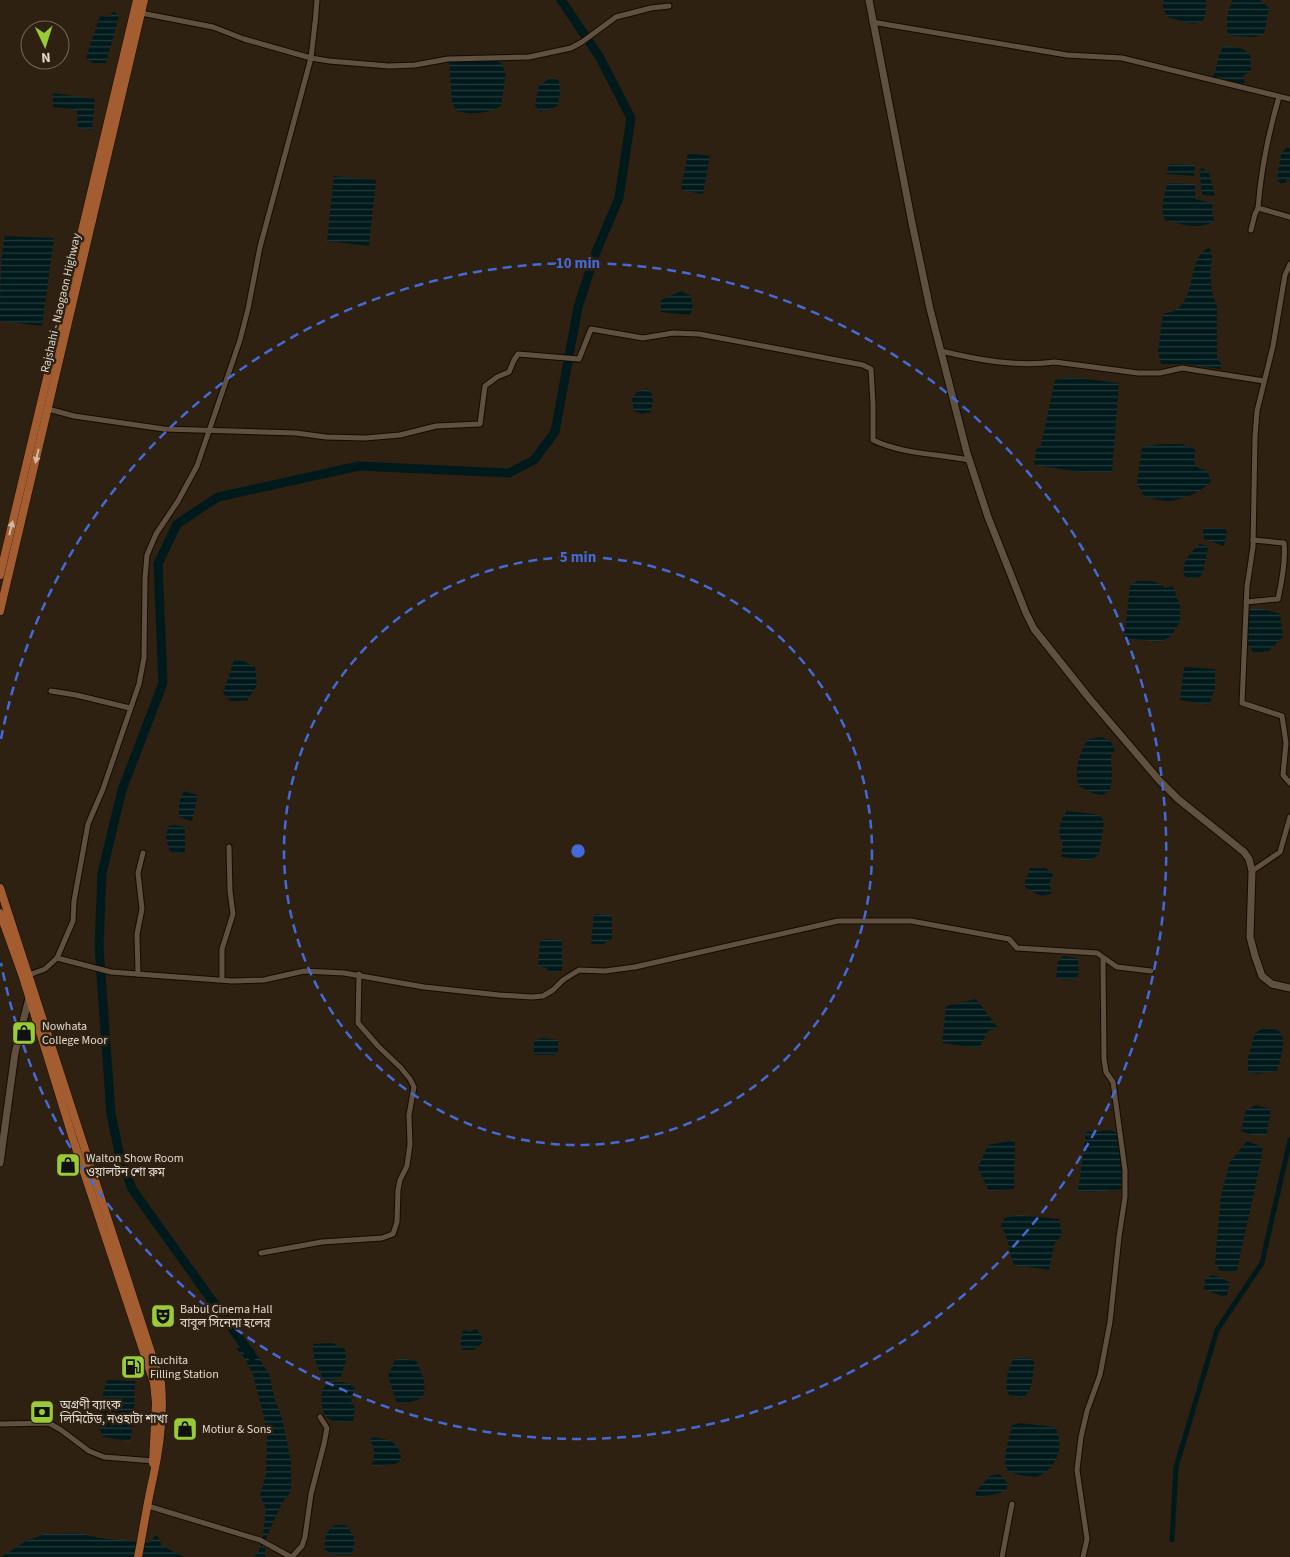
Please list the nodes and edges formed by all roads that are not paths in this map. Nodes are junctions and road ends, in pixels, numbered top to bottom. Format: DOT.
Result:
graph roads {
  1 [pos="136,0"];
  2 [pos="144,0"];
  3 [pos="317,0"];
  4 [pos="869,0"];
  5 [pos="669,6"];
  6 [pos="141,13"];
  7 [pos="872,22"];
  8 [pos="315,23"];
  9 [pos="314,34"];
  10 [pos="311,58"];
  11 [pos="1279,97"];
  12 [pos="1290,99"];
  13 [pos="1258,208"];
  14 [pos="1290,217"];
  15 [pos="1251,230"];
  16 [pos="1290,264"];
  17 [pos="941,351"];
  18 [pos="1264,381"];
  19 [pos="48,409"];
  20 [pos="41,424"];
  21 [pos="208,430"];
  22 [pos="970,460"];
  23 [pos="1253,540"];
  24 [pos="0,575"];
  25 [pos="1246,602"];
  26 [pos="0,611"];
  27 [pos="51,691"];
  28 [pos="130,708"];
  29 [pos="1290,783"];
  30 [pos="1290,817"];
  31 [pos="229,846"];
  32 [pos="143,853"];
  33 [pos="1252,871"];
  34 [pos="0,888"];
  35 [pos="0,914"];
  36 [pos="57,958"];
  37 [pos="1104,958"];
  38 [pos="1151,971"];
  39 [pos="138,974"];
  40 [pos="358,974"];
  41 [pos="29,975"];
  42 [pos="222,980"];
  43 [pos="1290,988"];
  44 [pos="29,998"];
  45 [pos="48,1047"];
  46 [pos="0,1162"];
  47 [pos="261,1253"];
  48 [pos="320,1417"];
  49 [pos="0,1424"];
  50 [pos="155,1461"];
  51 [pos="1012,1504"];
  52 [pos="148,1506"];
  53 [pos="138,1557"];
  54 [pos="292,1557"];
  55 [pos="1002,1557"];
  56 [pos="1083,1557"];
  1 -- 20 [label="main road, Rajshahi - Naogaon Highway"];
  2 -- 6 [label="main road, Rajshahi - Naogaon Highway"];
  3 -- 9 [label="street"];
  4 -- 7 [label="main road"];
  5 -- 10 [label="street"];
  6 -- 10 [label="street"];
  6 -- 19 [label="main road, Rajshahi - Naogaon Highway"];
  7 -- 11 [label="street"];
  7 -- 17 [label="main road"];
  8 -- 9 [label="street"];
  9 -- 10 [label="street"];
  10 -- 21 [label="street"];
  11 -- 12 [label="street"];
  11 -- 13 [label="street"];
  13 -- 14 [label="street"];
  13 -- 15 [label="street"];
  16 -- 18 [label="street"];
  17 -- 18 [label="street"];
  17 -- 22 [label="main road"];
  18 -- 23 [label="street"];
  19 -- 20 [label="main road, Rajshahi - Naogaon Highway"];
  19 -- 21 [label="street"];
  24 -- 20 [label="main road, Rajshahi - Naogaon Highway, one-way"];
  20 -- 26 [label="main road, Rajshahi - Naogaon Highway, one-way"];
  21 -- 22 [label="street"];
  21 -- 28 [label="street"];
  22 -- 33 [label="main road"];
  23 -- 25 [label="street"];
  23 -- 25 [label="street"];
  25 -- 29 [label="street"];
  27 -- 28 [label="street"];
  28 -- 36 [label="street"];
  30 -- 33 [label="street"];
  31 -- 42 [label="street"];
  32 -- 39 [label="street"];
  33 -- 43 [label="main road"];
  34 -- 41 [label="main road"];
  35 -- 44 [label="main road"];
  36 -- 39 [label="street"];
  36 -- 41 [label="street"];
  37 -- 38 [label="street"];
  37 -- 40 [label="street"];
  37 -- 56 [label="street"];
  39 -- 42 [label="street"];
  40 -- 42 [label="street"];
  40 -- 47 [label="street"];
  41 -- 45 [label="main road"];
  44 -- 45 [label="main road"];
  44 -- 46 [label="main road"];
  45 -- 50 [label="main road"];
  48 -- 54 [label="street"];
  49 -- 50 [label="street"];
  50 -- 52 [label="main road"];
  51 -- 55 [label="street"];
  52 -- 53 [label="main road"];
  52 -- 54 [label="street"];
}
